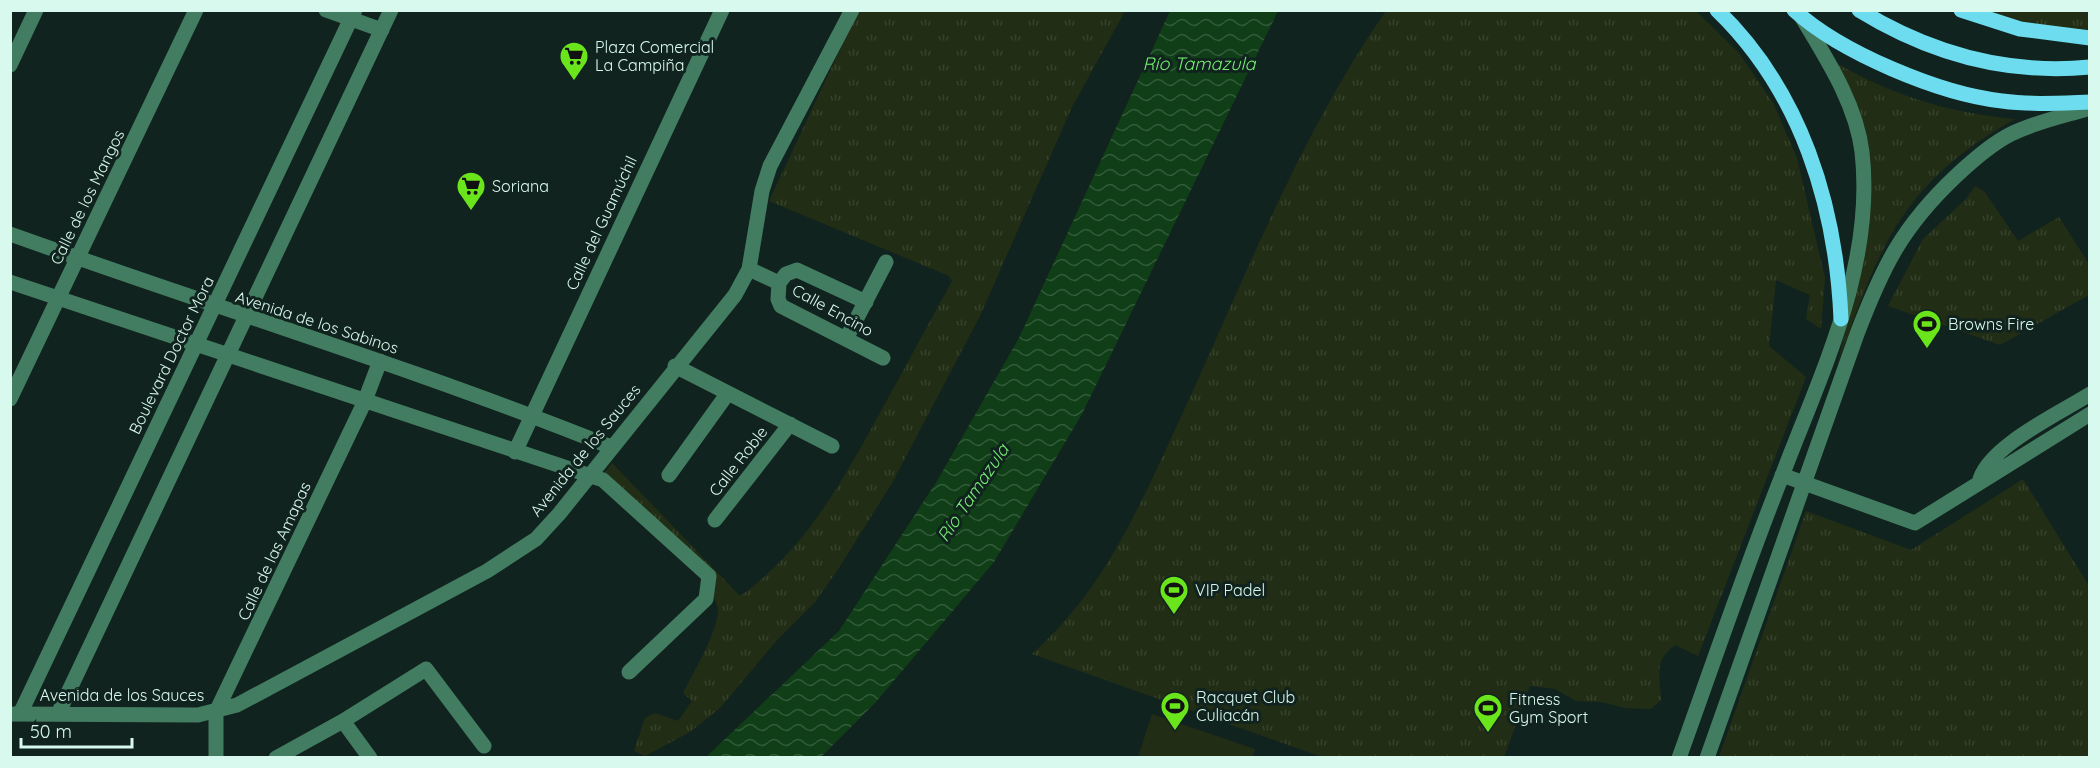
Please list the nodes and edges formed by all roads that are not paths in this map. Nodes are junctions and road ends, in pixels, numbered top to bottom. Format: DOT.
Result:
graph roads {
  1 [pos="36,10"];
  2 [pos="196,10"];
  3 [pos="326,10"];
  4 [pos="391,10"];
  5 [pos="722,10"];
  6 [pos="852,10"];
  7 [pos="1717,10"];
  8 [pos="1859,10"];
  9 [pos="1961,10"];
  10 [pos="1798,14"];
  11 [pos="352,15"];
  12 [pos="382,30"];
  13 [pos="2090,38"];
  14 [pos="10,65"];
  15 [pos="2090,67"];
  16 [pos="2090,102"];
  17 [pos="2090,108"];
  18 [pos="10,234"];
  19 [pos="78,258"];
  20 [pos="886,262"];
  21 [pos="749,269"];
  22 [pos="10,282"];
  23 [pos="779,283"];
  24 [pos="58,299"];
  25 [pos="866,302"];
  26 [pos="215,307"];
  27 [pos="247,317"];
  28 [pos="1841,319"];
  29 [pos="846,339"];
  30 [pos="197,344"];
  31 [pos="229,355"];
  32 [pos="883,358"];
  33 [pos="380,361"];
  34 [pos="675,366"];
  35 [pos="728,393"];
  36 [pos="2090,394"];
  37 [pos="10,399"];
  38 [pos="364,403"];
  39 [pos="2090,414"];
  40 [pos="531,415"];
  41 [pos="789,424"];
  42 [pos="832,446"];
  43 [pos="611,447"];
  44 [pos="515,452"];
  45 [pos="588,475"];
  46 [pos="669,475"];
  47 [pos="1782,475"];
  48 [pos="1979,483"];
  49 [pos="1802,484"];
  50 [pos="715,520"];
  51 [pos="629,672"];
  52 [pos="216,712"];
  53 [pos="15,714"];
  54 [pos="58,714"];
  55 [pos="344,721"];
  56 [pos="484,746"];
  57 [pos="216,758"];
  58 [pos="276,758"];
  59 [pos="370,758"];
  60 [pos="1679,758"];
  61 [pos="1707,758"];
  1 -- 14 [label="street"];
  2 -- 19 [label="street, Calle de los Mangos"];
  3 -- 11 [label="street"];
  4 -- 12 [label="street"];
  5 -- 40 [label="street, Calle del Guamúchil"];
  6 -- 21 [label="street, Avenida de los Sauces"];
  7 -- 28 [label="main road"];
  8 -- 15 [label="main road"];
  9 -- 13 [label="main road"];
  10 -- 16 [label="main road"];
  10 -- 28 [label="street"];
  11 -- 12 [label="street"];
  11 -- 26 [label="street, Boulevard Doctor Mora"];
  12 -- 27 [label="street"];
  17 -- 49 [label="street"];
  18 -- 19 [label="street, Avenida de los Sabinos"];
  19 -- 24 [label="street, Calle de los Mangos"];
  19 -- 26 [label="street, Avenida de los Sabinos"];
  20 -- 25 [label="street"];
  21 -- 23 [label="street, Calle Encino"];
  21 -- 34 [label="street, Avenida de los Sauces"];
  22 -- 24 [label="street"];
  23 -- 25 [label="street"];
  23 -- 29 [label="street, Calle Encino"];
  24 -- 30 [label="street"];
  24 -- 37 [label="street, Calle de los Mangos"];
  25 -- 29 [label="street"];
  26 -- 27 [label="street, Avenida de los Sabinos"];
  26 -- 30 [label="street, Boulevard Doctor Mora"];
  27 -- 31 [label="street"];
  27 -- 33 [label="street, Avenida de los Sabinos"];
  28 -- 47 [label="street"];
  29 -- 32 [label="street, Calle Encino"];
  30 -- 31 [label="street"];
  30 -- 53 [label="street, Boulevard Doctor Mora"];
  31 -- 38 [label="street"];
  31 -- 54 [label="street"];
  33 -- 38 [label="street, Calle de las Amapas"];
  33 -- 40 [label="street, Avenida de los Sabinos"];
  34 -- 35 [label="street"];
  34 -- 43 [label="street, Avenida de los Sauces"];
  35 -- 41 [label="street"];
  35 -- 46 [label="street"];
  36 -- 48 [label="street"];
  38 -- 44 [label="street"];
  38 -- 52 [label="street, Calle de las Amapas"];
  39 -- 48 [label="street"];
  40 -- 43 [label="street, Avenida de los Sabinos"];
  40 -- 44 [label="street, Calle del Guamúchil"];
  41 -- 42 [label="street"];
  41 -- 50 [label="street, Calle Roble"];
  43 -- 45 [label="street, Avenida de los Sauces"];
  44 -- 45 [label="street"];
  45 -- 51 [label="street"];
  45 -- 52 [label="street, Avenida de los Sauces"];
  47 -- 49 [label="street"];
  47 -- 60 [label="street"];
  48 -- 49 [label="street"];
  49 -- 61 [label="street"];
  52 -- 54 [label="street, Avenida de los Sauces"];
  52 -- 57 [label="street, Calle de las Amapas"];
  53 -- 54 [label="street, Avenida de los Sauces"];
  55 -- 56 [label="street"];
  55 -- 58 [label="street"];
  55 -- 59 [label="street"];
}
